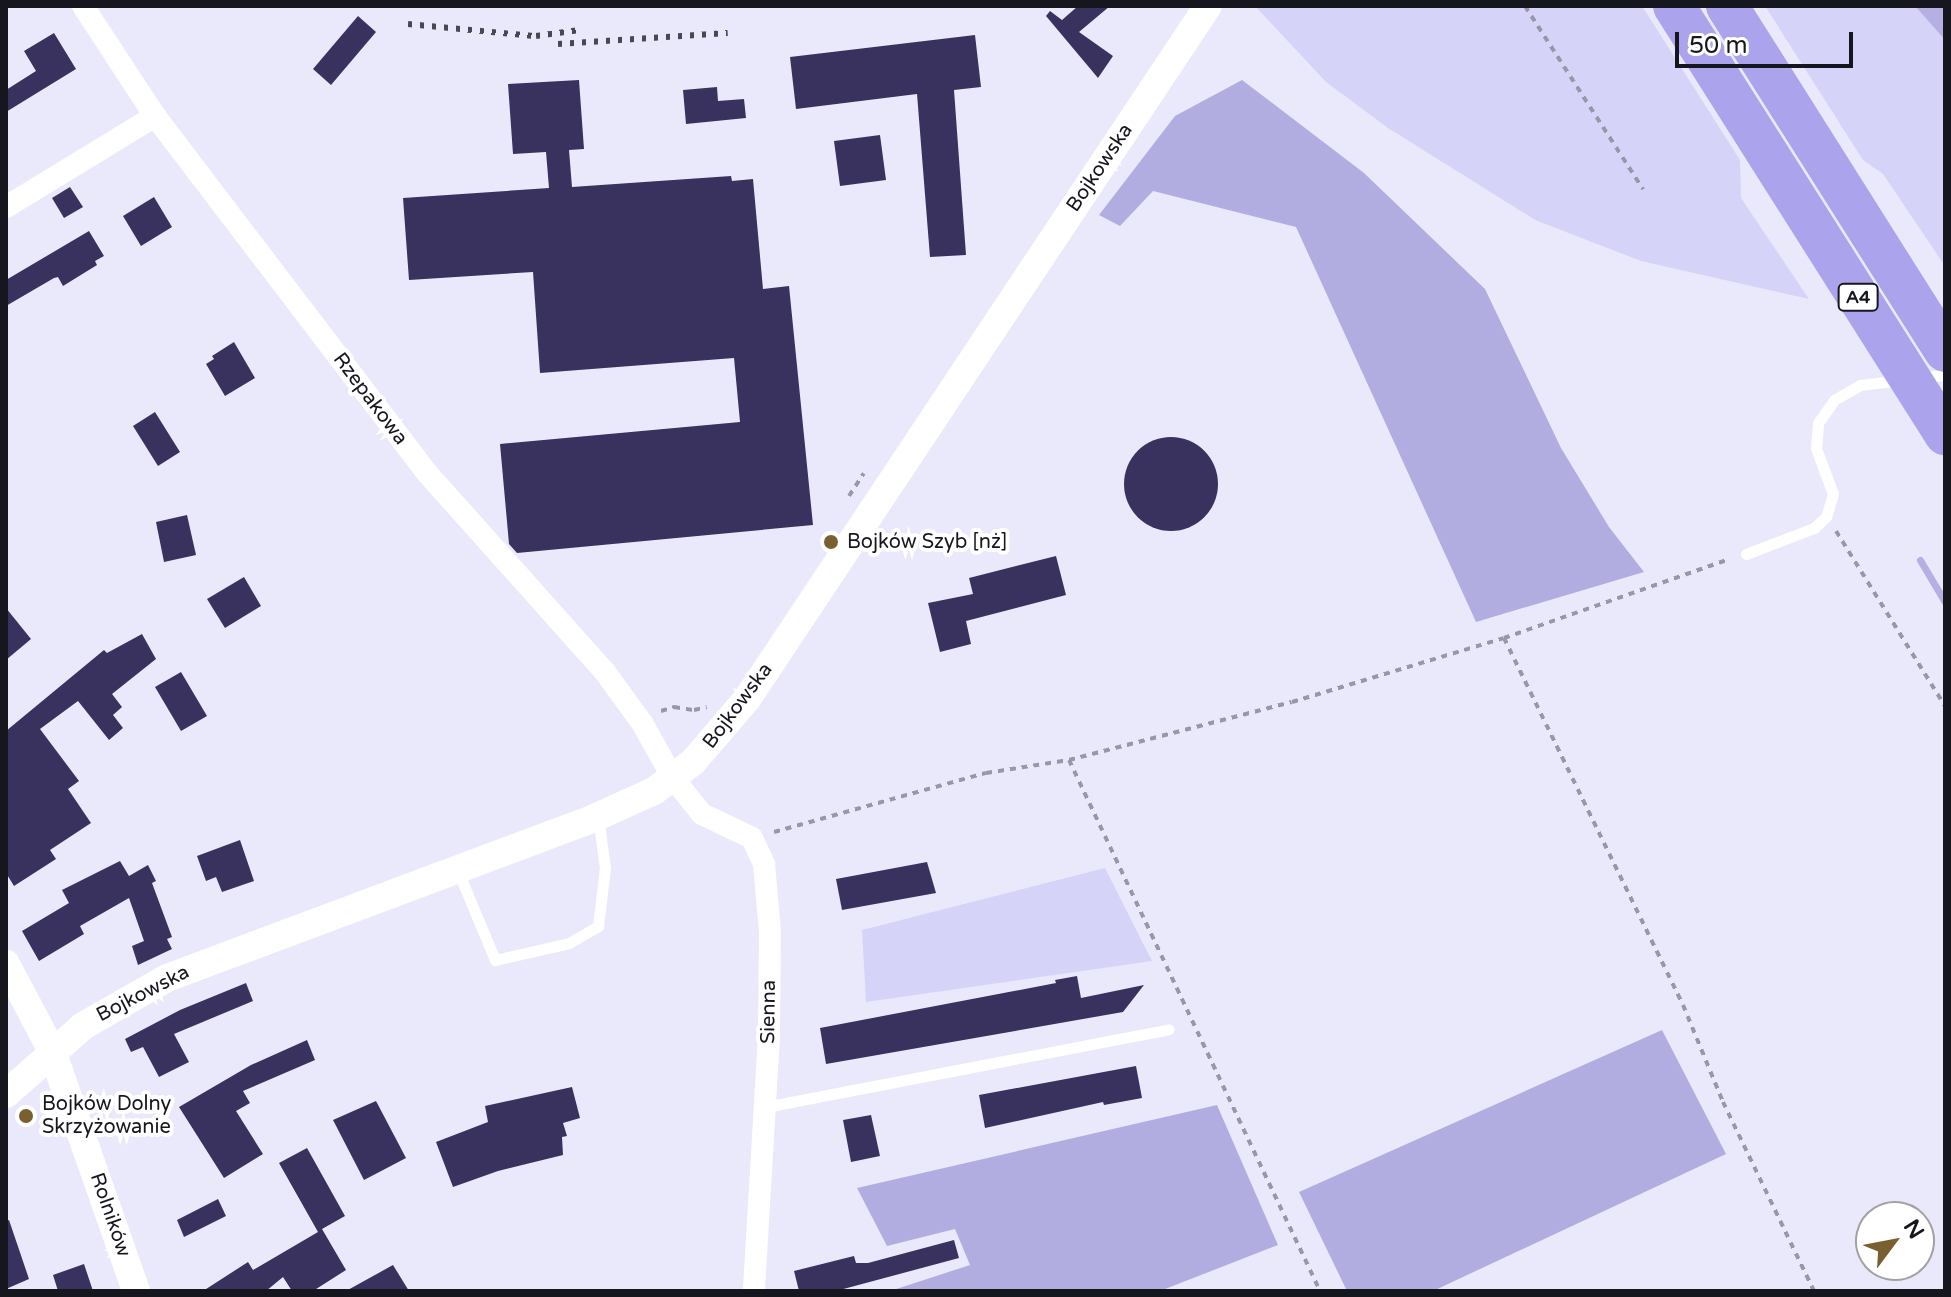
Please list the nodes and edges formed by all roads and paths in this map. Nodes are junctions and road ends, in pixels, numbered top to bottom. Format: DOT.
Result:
graph roads {
  1 [pos="83,6"];
  2 [pos="1208,6"];
  3 [pos="1525,6"];
  4 [pos="1674,6"];
  5 [pos="1727,6"];
  6 [pos="155,116"];
  7 [pos="1643,189"];
  8 [pos="6,207"];
  9 [pos="1945,351"];
  10 [pos="1945,375"];
  11 [pos="1945,434"];
  12 [pos="1826,517"];
  13 [pos="1746,554"];
  14 [pos="1504,638"];
  15 [pos="1945,706"];
  16 [pos="1069,760"];
  17 [pos="673,778"];
  18 [pos="598,816"];
  19 [pos="752,838"];
  20 [pos="457,868"];
  21 [pos="6,964"];
  22 [pos="1169,1029"];
  23 [pos="52,1051"];
  24 [pos="6,1094"];
  25 [pos="765,1107"];
  26 [pos="136,1291"];
  27 [pos="754,1291"];
  28 [pos="1320,1291"];
  29 [pos="1814,1291"];
  1 -- 6 [label="street, Rzepakowa"];
  2 -- 17 [label="street, Bojkowska"];
  3 -- 7 [label="path"];
  4 -- 11 [label="highway, A4"];
  5 -- 9 [label="highway, A4"];
  6 -- 8 [label="street"];
  6 -- 17 [label="street, Rzepakowa"];
  10 -- 12 [label="lane"];
  12 -- 13 [label="lane"];
  12 -- 15 [label="path"];
  13 -- 14 [label="path"];
  14 -- 16 [label="path"];
  14 -- 29 [label="path"];
  16 -- 19 [label="path"];
  16 -- 28 [label="path"];
  17 -- 18 [label="street, Bojkowska"];
  17 -- 19 [label="street"];
  18 -- 20 [label="street, Bojkowska"];
  18 -- 20 [label="lane"];
  19 -- 25 [label="street, Sienna"];
  20 -- 23 [label="street, Bojkowska"];
  21 -- 23 [label="street, Rolników"];
  22 -- 25 [label="lane"];
  23 -- 24 [label="street, Bojkowska"];
  23 -- 26 [label="street, Rolników"];
  25 -- 27 [label="street, Sienna"];
}
